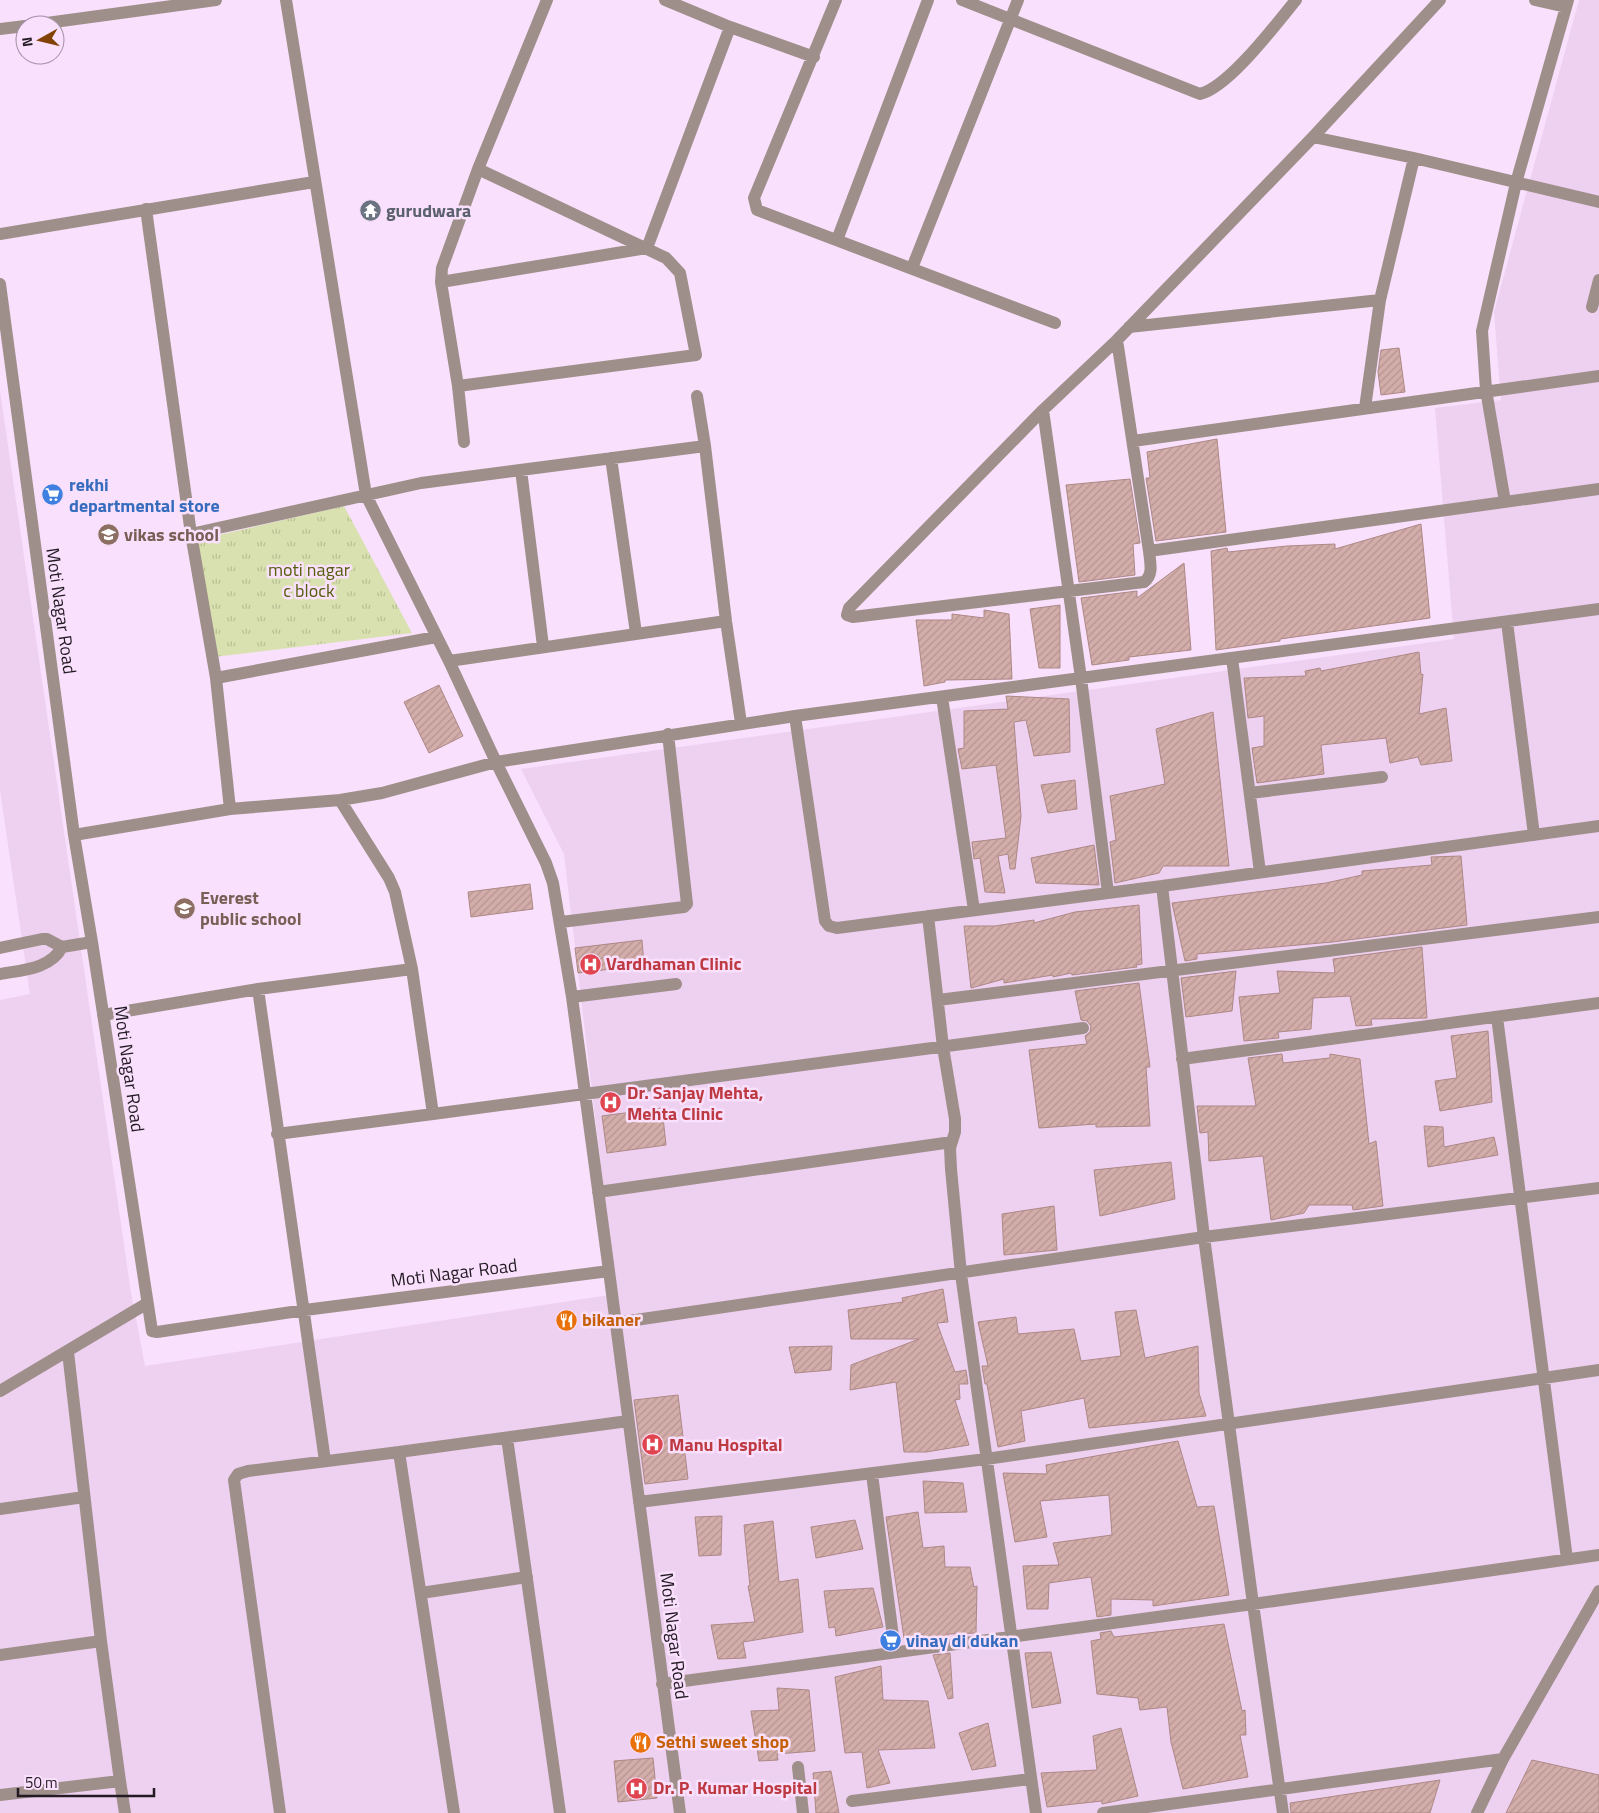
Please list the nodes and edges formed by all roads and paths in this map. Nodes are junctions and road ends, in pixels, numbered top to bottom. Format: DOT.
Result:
graph roads {
  1 [pos="216,0"];
  2 [pos="286,0"];
  3 [pos="547,0"];
  4 [pos="665,0"];
  5 [pos="836,0"];
  6 [pos="928,0"];
  7 [pos="962,0"];
  8 [pos="1018,0"];
  9 [pos="1296,0"];
  10 [pos="1440,0"];
  11 [pos="1534,0"];
  12 [pos="1567,4"];
  13 [pos="1010,19"];
  14 [pos="65,21"];
  15 [pos="15,27"];
  16 [pos="730,27"];
  17 [pos="0,29"];
  18 [pos="814,57"];
  19 [pos="1313,137"];
  20 [pos="1414,158"];
  21 [pos="478,169"];
  22 [pos="314,182"];
  23 [pos="1516,183"];
  24 [pos="1599,202"];
  25 [pos="146,209"];
  26 [pos="0,234"];
  27 [pos="837,240"];
  28 [pos="647,248"];
  29 [pos="912,268"];
  30 [pos="1599,280"];
  31 [pos="441,282"];
  32 [pos="0,284"];
  33 [pos="1380,300"];
  34 [pos="1592,307"];
  35 [pos="1055,323"];
  36 [pos="1130,327"];
  37 [pos="4,339"];
  38 [pos="1117,340"];
  39 [pos="1599,376"];
  40 [pos="458,386"];
  41 [pos="1486,390"];
  42 [pos="697,396"];
  43 [pos="1364,408"];
  44 [pos="1043,410"];
  45 [pos="1133,441"];
  46 [pos="464,442"];
  47 [pos="705,446"];
  48 [pos="611,458"];
  49 [pos="521,470"];
  50 [pos="1599,489"];
  51 [pos="366,494"];
  52 [pos="1505,502"];
  53 [pos="191,534"];
  54 [pos="1149,552"];
  55 [pos="1068,591"];
  56 [pos="1599,609"];
  57 [pos="726,621"];
  58 [pos="1507,622"];
  59 [pos="636,633"];
  60 [pos="436,637"];
  61 [pos="543,646"];
  62 [pos="1232,658"];
  63 [pos="450,660"];
  64 [pos="216,678"];
  65 [pos="1081,678"];
  66 [pos="942,697"];
  67 [pos="795,716"];
  68 [pos="741,723"];
  69 [pos="668,734"];
  70 [pos="496,762"];
  71 [pos="1382,777"];
  72 [pos="1250,793"];
  73 [pos="340,800"];
  74 [pos="230,809"];
  75 [pos="1599,826"];
  76 [pos="74,835"];
  77 [pos="1534,835"];
  78 [pos="1260,872"];
  79 [pos="1162,886"];
  80 [pos="1108,893"];
  81 [pos="974,910"];
  82 [pos="928,916"];
  83 [pos="1599,917"];
  84 [pos="561,922"];
  85 [pos="92,942"];
  86 [pos="62,947"];
  87 [pos="0,948"];
  88 [pos="412,968"];
  89 [pos="1170,969"];
  90 [pos="0,974"];
  91 [pos="676,984"];
  92 [pos="258,989"];
  93 [pos="572,997"];
  94 [pos="938,1000"];
  95 [pos="1599,1003"];
  96 [pos="103,1015"];
  97 [pos="1497,1017"];
  98 [pos="1083,1028"];
  99 [pos="943,1047"];
  100 [pos="1182,1059"];
  101 [pos="585,1092"];
  102 [pos="433,1114"];
  103 [pos="277,1134"];
  104 [pos="952,1142"];
  105 [pos="1599,1188"];
  106 [pos="598,1192"];
  107 [pos="1518,1198"];
  108 [pos="1204,1238"];
  109 [pos="609,1271"];
  110 [pos="961,1274"];
  111 [pos="146,1304"];
  112 [pos="305,1310"];
  113 [pos="615,1323"];
  114 [pos="68,1352"];
  115 [pos="1599,1370"];
  116 [pos="1545,1378"];
  117 [pos="0,1391"];
  118 [pos="628,1421"];
  119 [pos="1229,1424"];
  120 [pos="507,1438"];
  121 [pos="399,1452"];
  122 [pos="986,1459"];
  123 [pos="325,1461"];
  124 [pos="872,1474"];
  125 [pos="84,1497"];
  126 [pos="639,1502"];
  127 [pos="0,1509"];
  128 [pos="1599,1555"];
  129 [pos="1567,1559"];
  130 [pos="527,1577"];
  131 [pos="1599,1591"];
  132 [pos="421,1593"];
  133 [pos="1253,1604"];
  134 [pos="1011,1638"];
  135 [pos="101,1641"];
  136 [pos="895,1652"];
  137 [pos="0,1655"];
  138 [pos="662,1684"];
  139 [pos="1503,1759"];
  140 [pos="798,1767"];
  141 [pos="1030,1779"];
  142 [pos="120,1780"];
  143 [pos="1280,1788"];
  144 [pos="0,1795"];
  145 [pos="852,1801"];
  146 [pos="125,1813"];
  147 [pos="280,1813"];
  148 [pos="454,1813"];
  149 [pos="560,1813"];
  150 [pos="678,1813"];
  151 [pos="803,1813"];
  152 [pos="1036,1813"];
  153 [pos="1104,1813"];
  154 [pos="1283,1813"];
  155 [pos="1477,1813"];
  1 -- 14 [label="street"];
  2 -- 22 [label="street"];
  3 -- 21 [label="street"];
  4 -- 16 [label="street"];
  5 -- 18 [label="street"];
  6 -- 27 [label="street"];
  7 -- 13 [label="street"];
  8 -- 13 [label="street"];
  9 -- 13 [label="street"];
  10 -- 19 [label="street"];
  11 -- 12 [label="street"];
  12 -- 23 [label="street"];
  13 -- 29 [label="street"];
  15 -- 17 [label="street"];
  16 -- 18 [label="street"];
  16 -- 28 [label="street"];
  18 -- 27 [label="street"];
  19 -- 20 [label="street"];
  19 -- 36 [label="street"];
  20 -- 23 [label="street"];
  20 -- 33 [label="street"];
  21 -- 28 [label="street"];
  21 -- 31 [label="street"];
  22 -- 25 [label="street"];
  22 -- 51 [label="street"];
  23 -- 24 [label="street"];
  23 -- 41 [label="street"];
  25 -- 26 [label="street"];
  25 -- 53 [label="street"];
  27 -- 29 [label="street"];
  28 -- 31 [label="street"];
  28 -- 40 [label="street"];
  29 -- 35 [label="street"];
  30 -- 34 [label="street"];
  31 -- 40 [label="street"];
  32 -- 37 [label="street, Moti Nagar Road"];
  33 -- 36 [label="street"];
  33 -- 43 [label="street"];
  36 -- 38 [label="street"];
  37 -- 76 [label="street, Moti Nagar Road"];
  38 -- 44 [label="street"];
  38 -- 45 [label="street"];
  39 -- 41 [label="street"];
  40 -- 46 [label="street"];
  41 -- 43 [label="street"];
  41 -- 52 [label="street"];
  42 -- 47 [label="street"];
  43 -- 45 [label="street"];
  44 -- 55 [label="street"];
  44 -- 55 [label="street"];
  45 -- 54 [label="street"];
  47 -- 48 [label="street"];
  47 -- 57 [label="street"];
  48 -- 49 [label="street"];
  48 -- 59 [label="street"];
  49 -- 51 [label="street"];
  49 -- 61 [label="street"];
  50 -- 52 [label="street"];
  51 -- 53 [label="street"];
  51 -- 60 [label="street"];
  52 -- 54 [label="street"];
  53 -- 64 [label="street"];
  54 -- 55 [label="street"];
  55 -- 65 [label="street"];
  56 -- 58 [label="street"];
  57 -- 59 [label="street"];
  57 -- 68 [label="street"];
  58 -- 62 [label="street"];
  58 -- 77 [label="street"];
  59 -- 61 [label="street"];
  60 -- 63 [label="street"];
  60 -- 64 [label="street"];
  61 -- 63 [label="street"];
  62 -- 65 [label="street"];
  62 -- 72 [label="street"];
  63 -- 70 [label="street"];
  64 -- 74 [label="street"];
  65 -- 66 [label="street"];
  65 -- 80 [label="street"];
  66 -- 67 [label="street"];
  66 -- 81 [label="street"];
  67 -- 68 [label="street"];
  67 -- 82 [label="street"];
  68 -- 69 [label="street"];
  69 -- 70 [label="street"];
  69 -- 84 [label="street"];
  70 -- 73 [label="street"];
  70 -- 84 [label="street"];
  71 -- 72 [label="street"];
  72 -- 78 [label="street"];
  73 -- 74 [label="street"];
  73 -- 88 [label="street"];
  74 -- 76 [label="street"];
  75 -- 77 [label="street"];
  76 -- 85 [label="street, Moti Nagar Road"];
  77 -- 78 [label="street"];
  78 -- 79 [label="street"];
  79 -- 80 [label="street"];
  79 -- 89 [label="street"];
  80 -- 81 [label="street"];
  81 -- 82 [label="street"];
  82 -- 94 [label="street"];
  83 -- 89 [label="street"];
  84 -- 93 [label="street"];
  85 -- 86 [label="street"];
  85 -- 96 [label="street, Moti Nagar Road"];
  86 -- 87 [label="street"];
  86 -- 90 [label="street"];
  88 -- 92 [label="street"];
  88 -- 102 [label="street"];
  89 -- 94 [label="street"];
  89 -- 100 [label="street"];
  91 -- 93 [label="street"];
  92 -- 96 [label="street"];
  92 -- 103 [label="street"];
  93 -- 101 [label="street"];
  94 -- 99 [label="street"];
  95 -- 97 [label="street"];
  96 -- 111 [label="street, Moti Nagar Road"];
  97 -- 100 [label="street"];
  97 -- 107 [label="street"];
  98 -- 99 [label="street"];
  99 -- 101 [label="street"];
  99 -- 104 [label="street"];
  100 -- 108 [label="street"];
  101 -- 102 [label="street"];
  101 -- 106 [label="street"];
  102 -- 103 [label="street"];
  103 -- 112 [label="street"];
  104 -- 106 [label="street"];
  104 -- 110 [label="street"];
  105 -- 107 [label="street"];
  106 -- 109 [label="street"];
  107 -- 108 [label="street"];
  107 -- 116 [label="street"];
  108 -- 110 [label="street"];
  108 -- 119 [label="street"];
  109 -- 112 [label="street, Moti Nagar Road"];
  109 -- 113 [label="street, Moti Nagar Road"];
  110 -- 113 [label="street"];
  110 -- 122 [label="street"];
  111 -- 112 [label="street, Moti Nagar Road"];
  111 -- 114 [label="street"];
  112 -- 123 [label="street"];
  113 -- 118 [label="street, Moti Nagar Road"];
  114 -- 117 [label="street"];
  114 -- 125 [label="street"];
  115 -- 116 [label="street"];
  116 -- 119 [label="street"];
  116 -- 129 [label="street"];
  118 -- 120 [label="street"];
  118 -- 126 [label="street, Moti Nagar Road"];
  119 -- 122 [label="street"];
  119 -- 133 [label="street"];
  120 -- 121 [label="street"];
  120 -- 130 [label="street"];
  121 -- 123 [label="street"];
  121 -- 132 [label="street"];
  122 -- 124 [label="street"];
  122 -- 134 [label="street"];
  123 -- 147 [label="street"];
  124 -- 126 [label="street"];
  124 -- 136 [label="street"];
  125 -- 127 [label="street"];
  125 -- 135 [label="street"];
  126 -- 138 [label="street, Moti Nagar Road"];
  128 -- 129 [label="street"];
  129 -- 133 [label="street"];
  130 -- 132 [label="street"];
  130 -- 149 [label="street"];
  131 -- 139 [label="street"];
  132 -- 148 [label="street"];
  133 -- 134 [label="street"];
  133 -- 143 [label="street"];
  134 -- 136 [label="street"];
  134 -- 141 [label="street"];
  135 -- 137 [label="street"];
  135 -- 142 [label="street"];
  136 -- 138 [label="street"];
  138 -- 150 [label="street, Moti Nagar Road"];
  139 -- 143 [label="street"];
  139 -- 155 [label="street"];
  140 -- 151 [label="street"];
  141 -- 145 [label="street"];
  141 -- 152 [label="street"];
  142 -- 144 [label="street"];
  142 -- 146 [label="street"];
  143 -- 153 [label="street"];
  143 -- 154 [label="street"];
}
